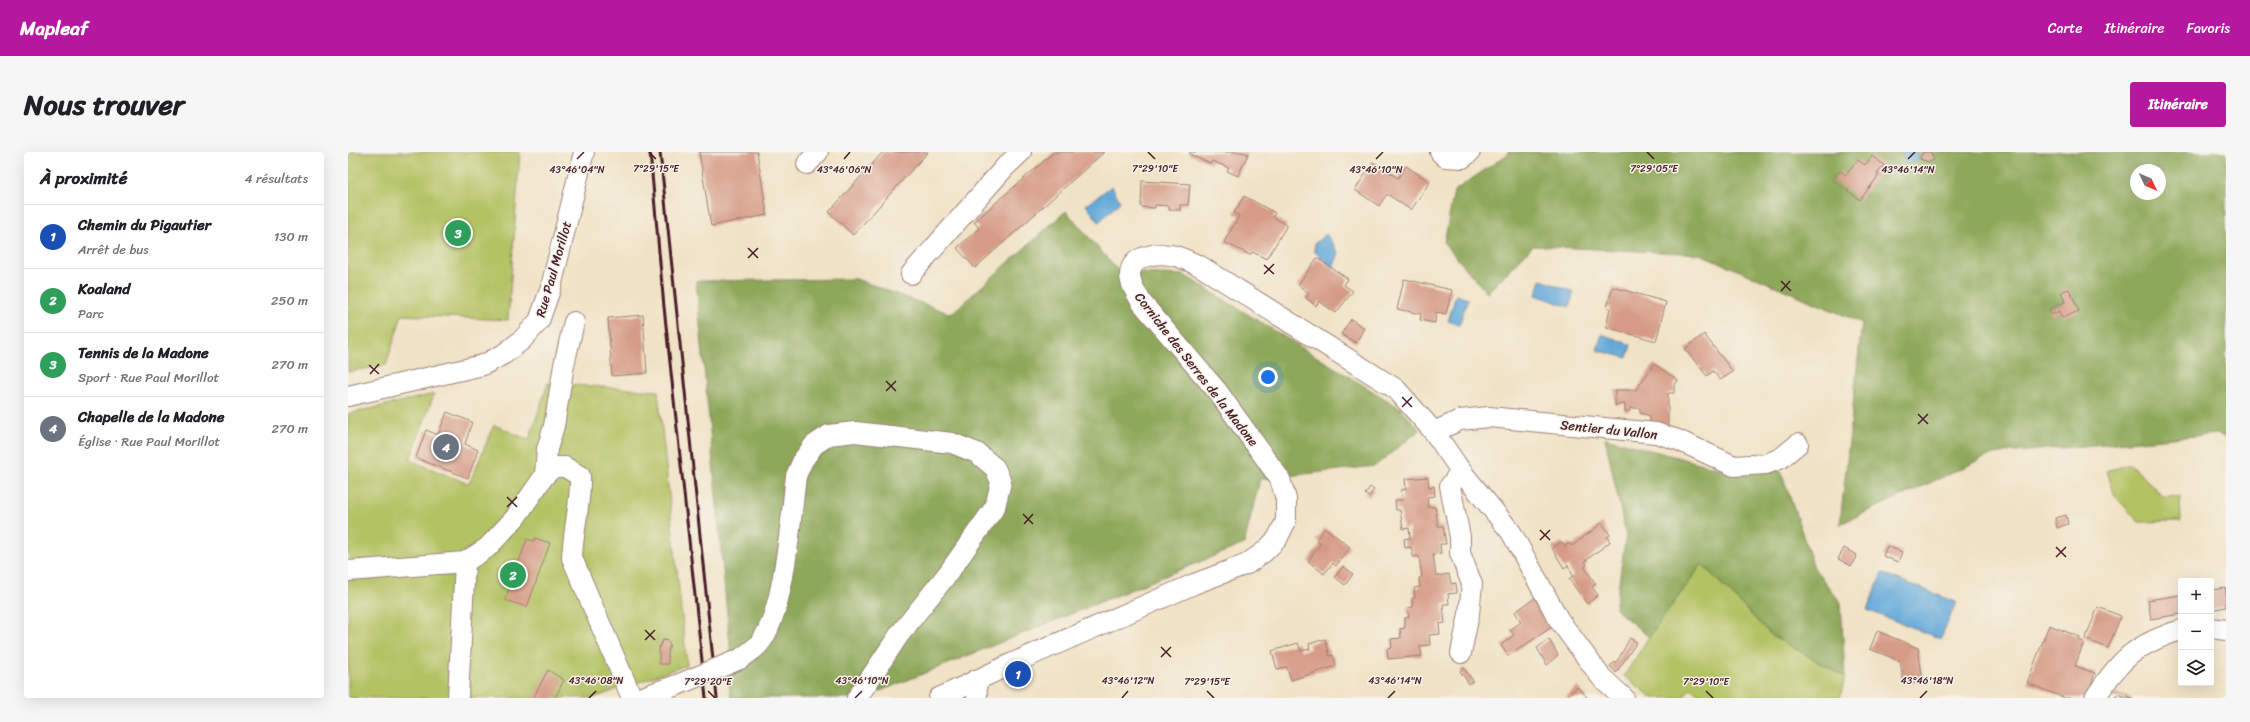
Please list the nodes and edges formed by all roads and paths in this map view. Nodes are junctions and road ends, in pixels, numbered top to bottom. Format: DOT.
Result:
graph roads {
  1 [pos="584,152"];
  2 [pos="1021,152"];
  3 [pos="1440,152"];
  4 [pos="1470,152"];
  5 [pos="911,274"];
  6 [pos="574,322"];
  7 [pos="348,396"];
  8 [pos="1434,432"];
  9 [pos="1798,444"];
  10 [pos="1461,471"];
  11 [pos="545,474"];
  12 [pos="465,562"];
  13 [pos="348,571"];
  14 [pos="2214,628"];
  15 [pos="2226,630"];
  16 [pos="2178,631"];
  17 [pos="1461,653"];
  18 [pos="976,689"];
  19 [pos="458,698"];
  20 [pos="632,698"];
  21 [pos="640,698"];
  22 [pos="857,698"];
  23 [pos="939,698"];
  24 [pos="1624,698"];
  25 [pos="2095,698"];
  1 -- 7 [label="street, Rue Paul Morillot"];
  2 -- 5 [label="street"];
  3 -- 4 [label="street"];
  6 -- 11 [label="street"];
  8 -- 9 [label="street, Sentier du Vallon"];
  8 -- 10 [label="street, Corniche des Serres de la Madone"];
  8 -- 18 [label="street, Corniche des Serres de la Madone"];
  10 -- 17 [label="street"];
  10 -- 24 [label="street, Corniche des Serres de la Madone"];
  11 -- 12 [label="street"];
  11 -- 20 [label="street"];
  12 -- 13 [label="street"];
  12 -- 19 [label="street"];
  14 -- 15 [label="street"];
  16 -- 25 [label="street"];
  18 -- 23 [label="street, Corniche des Serres de la Madone"];
  21 -- 22 [label="street, bridge"];
}
